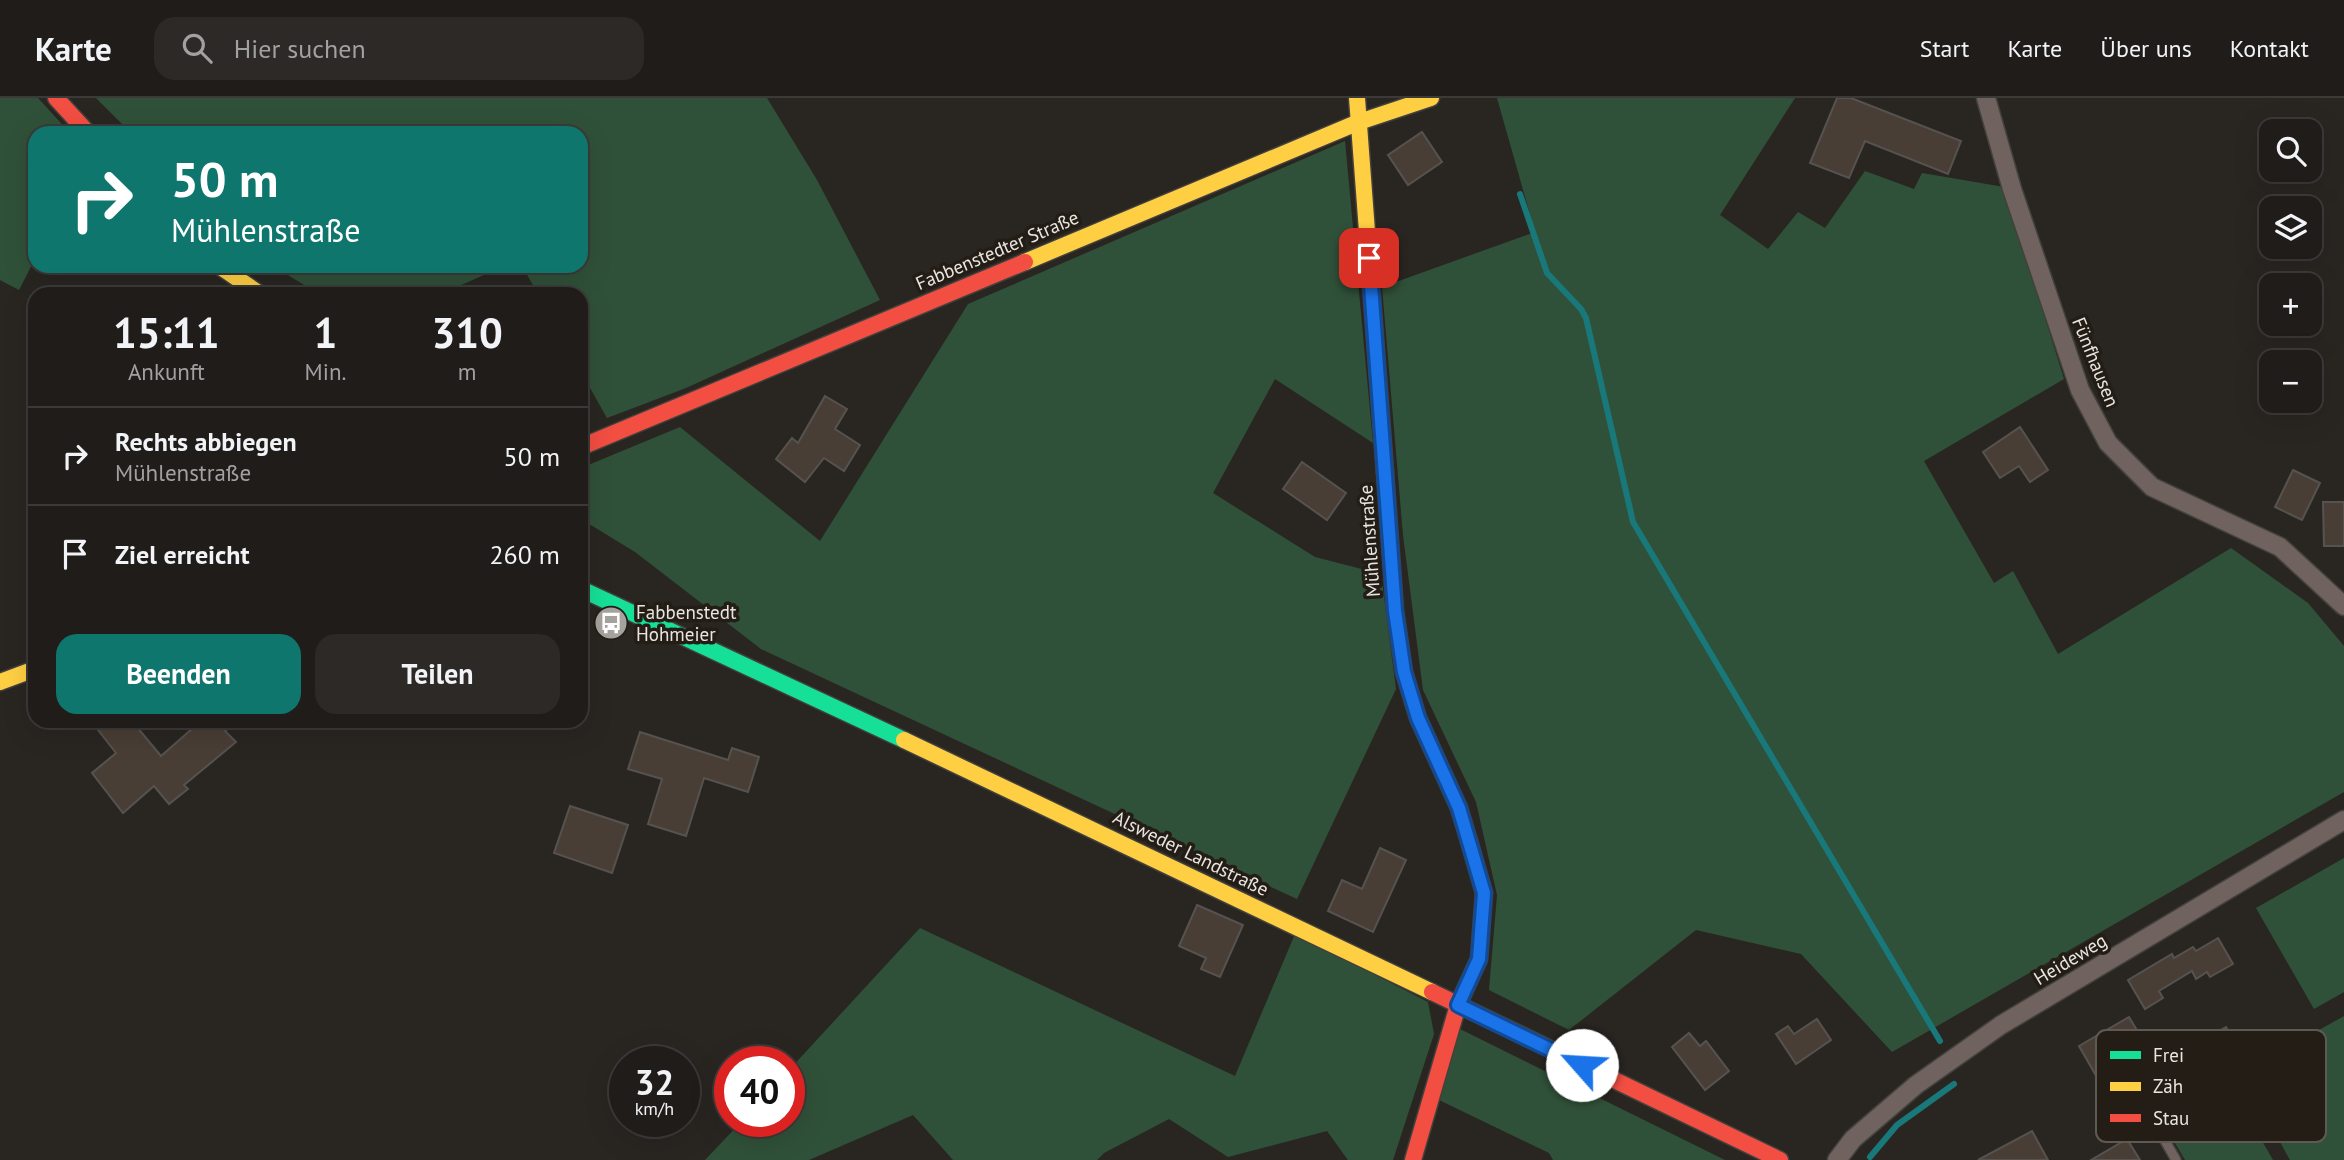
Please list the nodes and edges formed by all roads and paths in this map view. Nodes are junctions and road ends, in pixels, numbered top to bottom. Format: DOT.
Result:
graph roads {
  1 [pos="56,98"];
  2 [pos="1357,98"];
  3 [pos="1431,98"];
  4 [pos="1986,98"];
  5 [pos="1359,122"];
  6 [pos="82,126"];
  7 [pos="229,273"];
  8 [pos="250,287"];
  9 [pos="588,444"];
  10 [pos="588,592"];
  11 [pos="2344,607"];
  12 [pos="28,672"];
  13 [pos="0,682"];
  14 [pos="2344,821"];
  15 [pos="1458,1005"];
  16 [pos="2166,1142"];
  17 [pos="1413,1160"];
  18 [pos="1780,1160"];
  19 [pos="1837,1160"];
  20 [pos="2176,1160"];
  1 -- 6 [label="street"];
  2 -- 5 [label="street, Mühlenstraße"];
  3 -- 5 [label="street, Fabbenstedter Straße"];
  4 -- 11 [label="street, Fünfhausen"];
  5 -- 9 [label="street, Fabbenstedter Straße"];
  5 -- 15 [label="street, Mühlenstraße"];
  7 -- 8 [label="street"];
  10 -- 15 [label="street, Alsweder Landstraße"];
  12 -- 13 [label="street"];
  14 -- 19 [label="street, Heideweg"];
  15 -- 17 [label="street, Mühlenstraße"];
  15 -- 18 [label="street, Alsweder Landstraße"];
  16 -- 20 [label="lane"];
}
